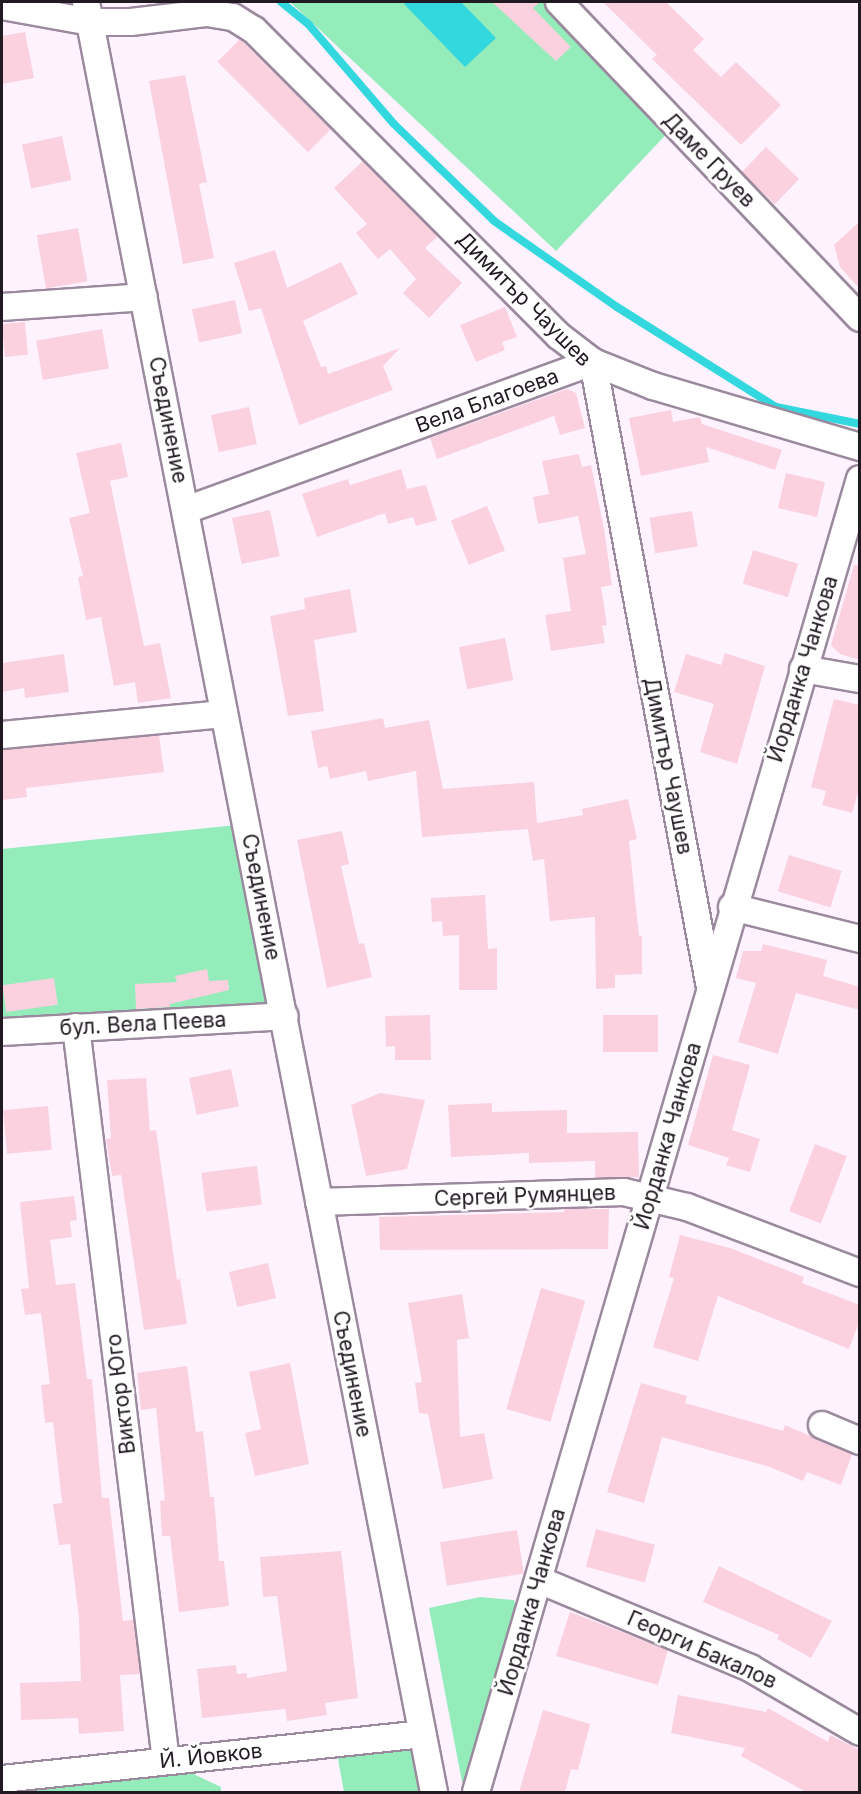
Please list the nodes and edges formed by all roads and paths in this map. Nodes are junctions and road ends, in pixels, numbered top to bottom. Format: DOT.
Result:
graph roads {
  1 [pos="559,2"];
  2 [pos="2,6"];
  3 [pos="89,12"];
  4 [pos="144,297"];
  5 [pos="2,307"];
  6 [pos="860,318"];
  7 [pos="593,362"];
  8 [pos="860,447"];
  9 [pos="860,479"];
  10 [pos="186,510"];
  11 [pos="803,669"];
  12 [pos="860,679"];
  13 [pos="224,714"];
  14 [pos="2,735"];
  15 [pos="732,907"];
  16 [pos="860,939"];
  17 [pos="710,988"];
  18 [pos="285,1016"];
  19 [pos="76,1028"];
  20 [pos="2,1032"];
  21 [pos="652,1196"];
  22 [pos="320,1202"];
  23 [pos="860,1273"];
  24 [pos="822,1425"];
  25 [pos="860,1441"];
  26 [pos="539,1580"];
  27 [pos="860,1732"];
  28 [pos="421,1734"];
  29 [pos="166,1761"];
  30 [pos="2,1779"];
  31 [pos="434,1792"];
  32 [pos="476,1792"];
  1 -- 6 [label="street, Даме Груев"];
  2 -- 3 [label="street, Димитър Чаушев"];
  3 -- 4 [label="street, Съединение"];
  3 -- 7 [label="street, Димитър Чаушев"];
  4 -- 5 [label="street"];
  4 -- 10 [label="street, Съединение"];
  7 -- 8 [label="street"];
  7 -- 10 [label="street, Вела Благоева"];
  7 -- 17 [label="street, Димитър Чаушев"];
  9 -- 11 [label="street, Йорданка Чанкова"];
  10 -- 13 [label="street, Съединение"];
  11 -- 12 [label="street"];
  11 -- 15 [label="street, Йорданка Чанкова"];
  13 -- 14 [label="street"];
  13 -- 18 [label="street, Съединение"];
  15 -- 16 [label="street"];
  15 -- 17 [label="street, Йорданка Чанкова"];
  17 -- 21 [label="street, Йорданка Чанкова"];
  18 -- 19 [label="street, бул. Вела Пеева"];
  18 -- 22 [label="street, Съединение"];
  19 -- 20 [label="street, бул. Вела Пеева"];
  19 -- 29 [label="street, Виктор Юго"];
  21 -- 22 [label="street, Сергей Румянцев"];
  21 -- 23 [label="street, Сергей Румянцев"];
  21 -- 26 [label="street, Йорданка Чанкова"];
  22 -- 28 [label="street, Съединение"];
  24 -- 25 [label="street"];
  26 -- 27 [label="street, Георги Бакалов"];
  26 -- 32 [label="street, Йорданка Чанкова"];
  28 -- 29 [label="street, Й. Йовков"];
  28 -- 31 [label="street, Съединение"];
  29 -- 30 [label="street, Й. Йовков"];
}
